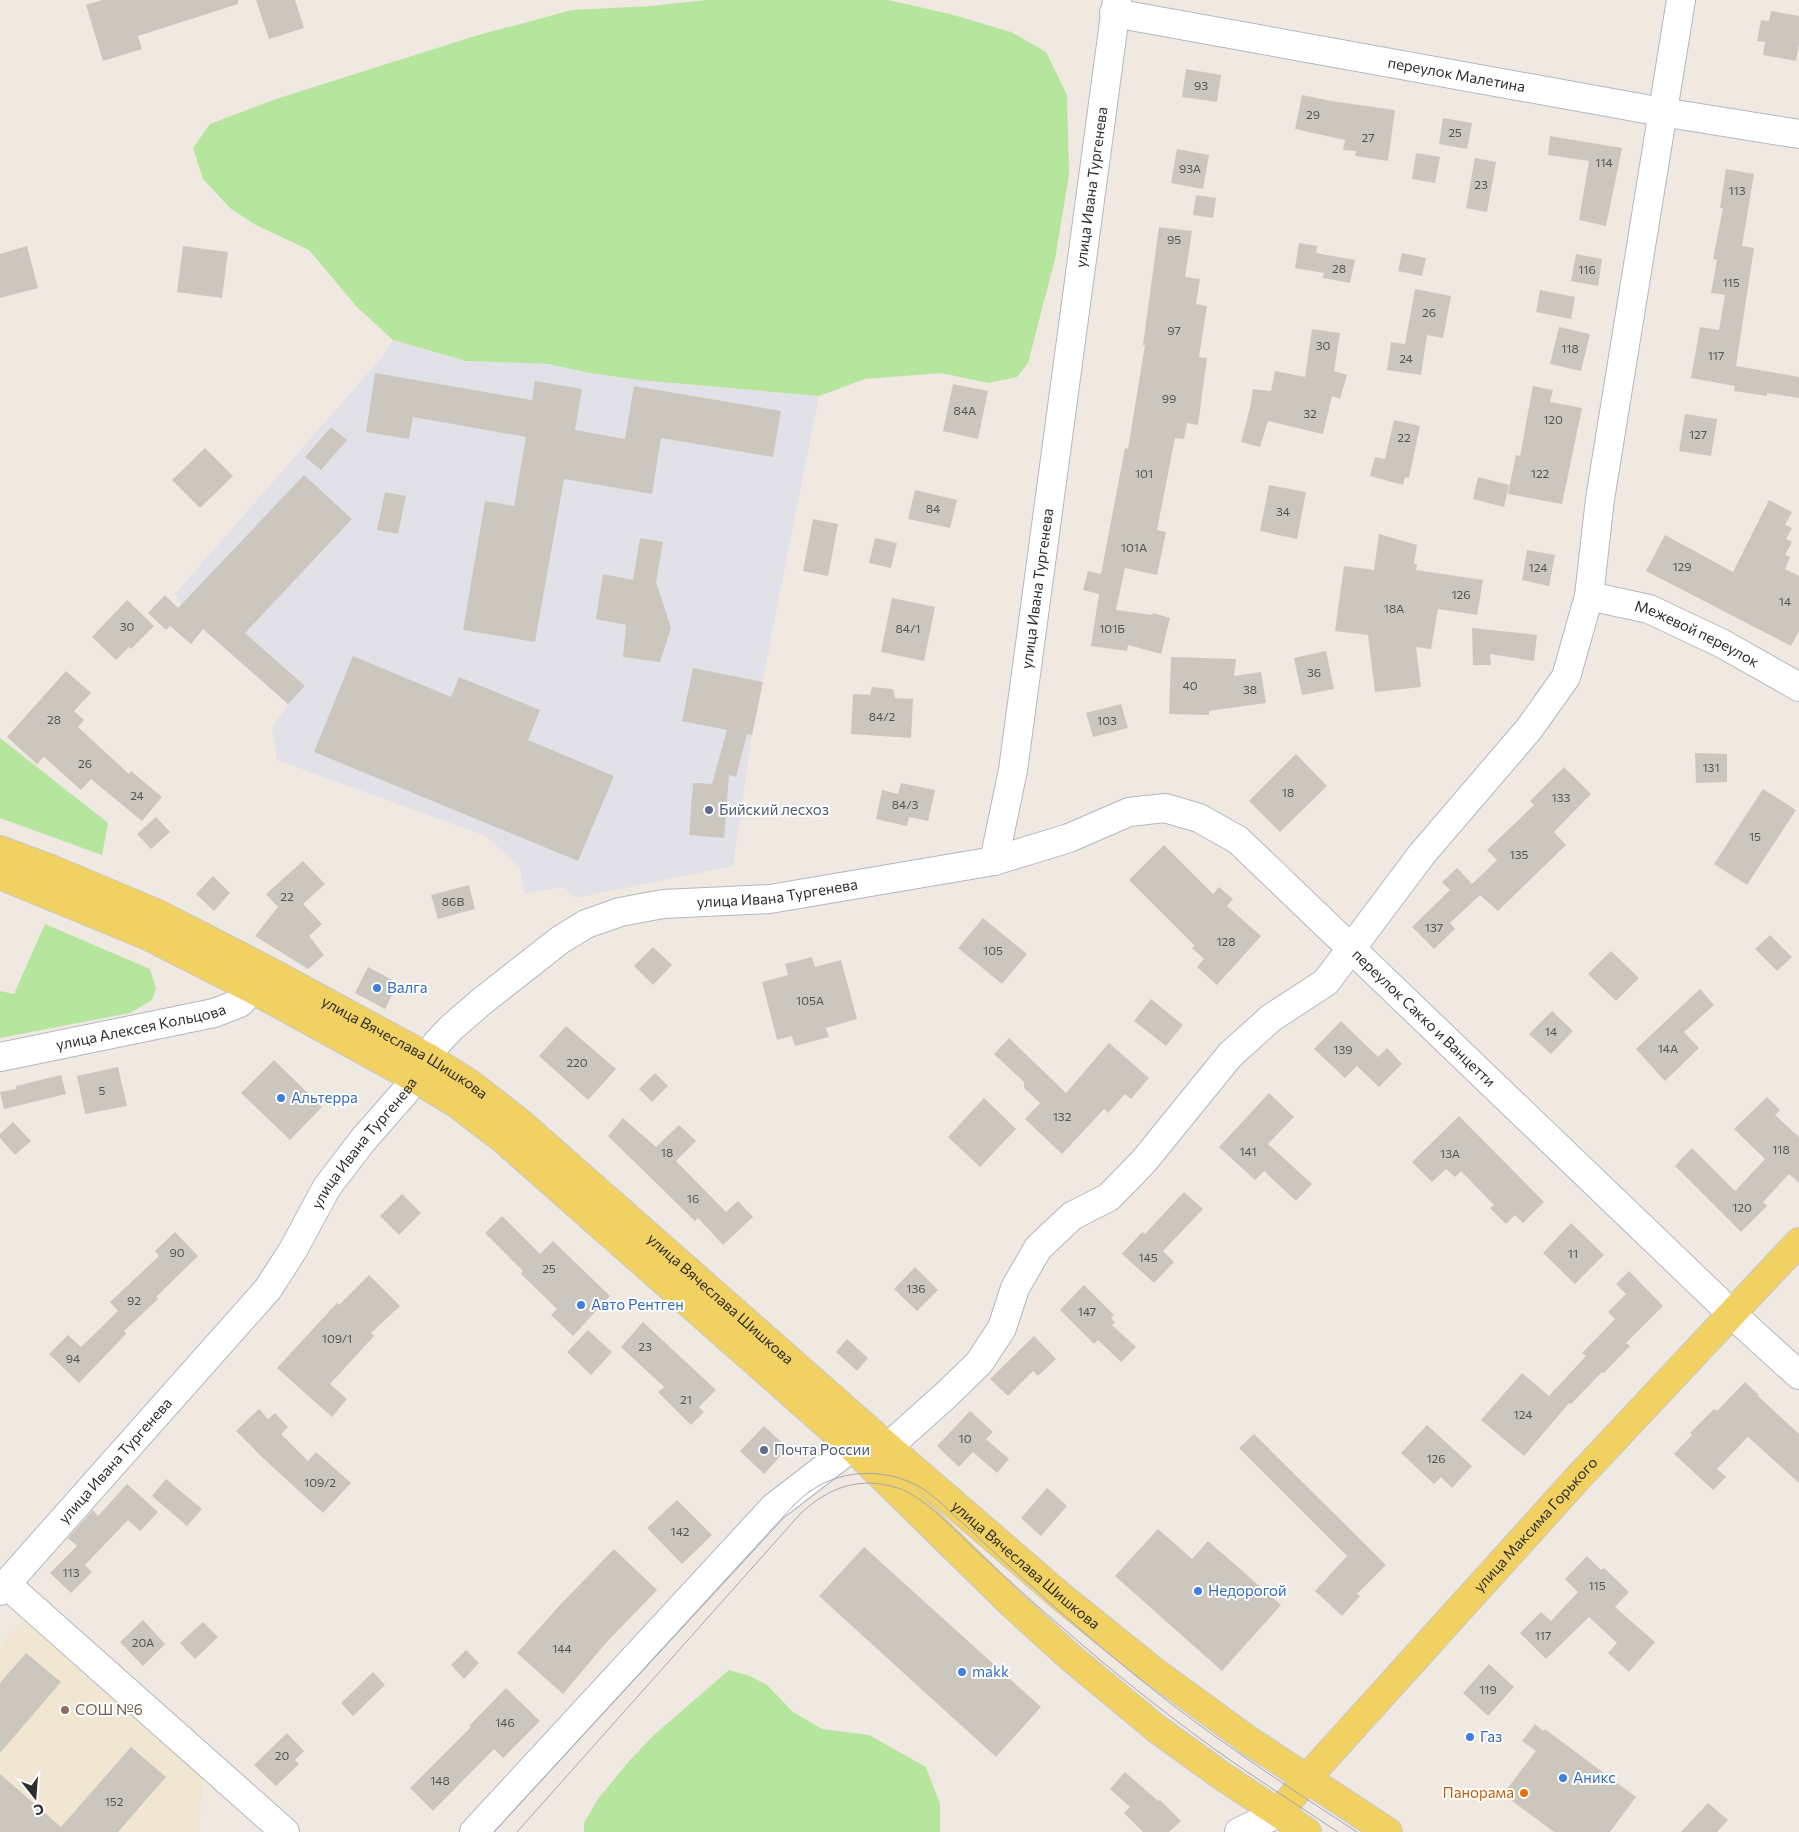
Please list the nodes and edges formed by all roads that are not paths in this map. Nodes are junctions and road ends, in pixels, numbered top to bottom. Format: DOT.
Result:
graph roads {
  1 [pos="1681,0"];
  2 [pos="1116,7"];
  3 [pos="1662,112"];
  4 [pos="1799,134"];
  5 [pos="1589,596"];
  6 [pos="1799,687"];
  7 [pos="0,850"];
  8 [pos="994,861"];
  9 [pos="0,875"];
  10 [pos="1352,948"];
  11 [pos="257,979"];
  12 [pos="0,1057"];
  13 [pos="420,1067"];
  14 [pos="1799,1242"];
  15 [pos="1732,1314"];
  16 [pos="1799,1375"];
  17 [pos="852,1447"];
  18 [pos="888,1447"];
  19 [pos="3,1587"];
  20 [pos="1307,1778"];
  21 [pos="1278,1826"];
  22 [pos="285,1832"];
  23 [pos="474,1832"];
  24 [pos="1239,1832"];
  25 [pos="1307,1832"];
  26 [pos="1388,1832"];
  1 -- 3 [label="street"];
  2 -- 3 [label="street, переулок Малетина"];
  2 -- 8 [label="street, улица Ивана Тургенева"];
  3 -- 4 [label="street, переулок Малетина"];
  3 -- 5 [label="street"];
  5 -- 6 [label="street, Межевой переулок"];
  5 -- 10 [label="street"];
  7 -- 11 [label="main road, улица Вячеслава Шишкова"];
  8 -- 10 [label="street, переулок Сакко и Ванцетти"];
  8 -- 13 [label="street, улица Ивана Тургенева"];
  9 -- 11 [label="main road, улица Вячеслава Шишкова"];
  10 -- 15 [label="street, переулок Сакко и Ванцетти"];
  10 -- 18 [label="street"];
  11 -- 12 [label="street, улица Алексея Кольцова"];
  11 -- 13 [label="main road, улица Вячеслава Шишкова"];
  13 -- 17 [label="main road, улица Вячеслава Шишкова"];
  13 -- 18 [label="main road, улица Вячеслава Шишкова"];
  13 -- 19 [label="street, улица Ивана Тургенева"];
  14 -- 15 [label="main road, улица Максима Горького"];
  15 -- 16 [label="street, переулок Сакко и Ванцетти"];
  15 -- 20 [label="main road, улица Максима Горького"];
  17 -- 21 [label="main road, улица Вячеслава Шишкова"];
  17 -- 23 [label="street"];
  18 -- 20 [label="main road, улица Вячеслава Шишкова"];
  19 -- 22 [label="street"];
  20 -- 21 [label="main road, улица Максима Горького"];
  20 -- 26 [label="main road, улица Вячеслава Шишкова"];
  21 -- 24 [label="street, улица Максима Горького"];
  21 -- 25 [label="main road, улица Вячеслава Шишкова"];
}
